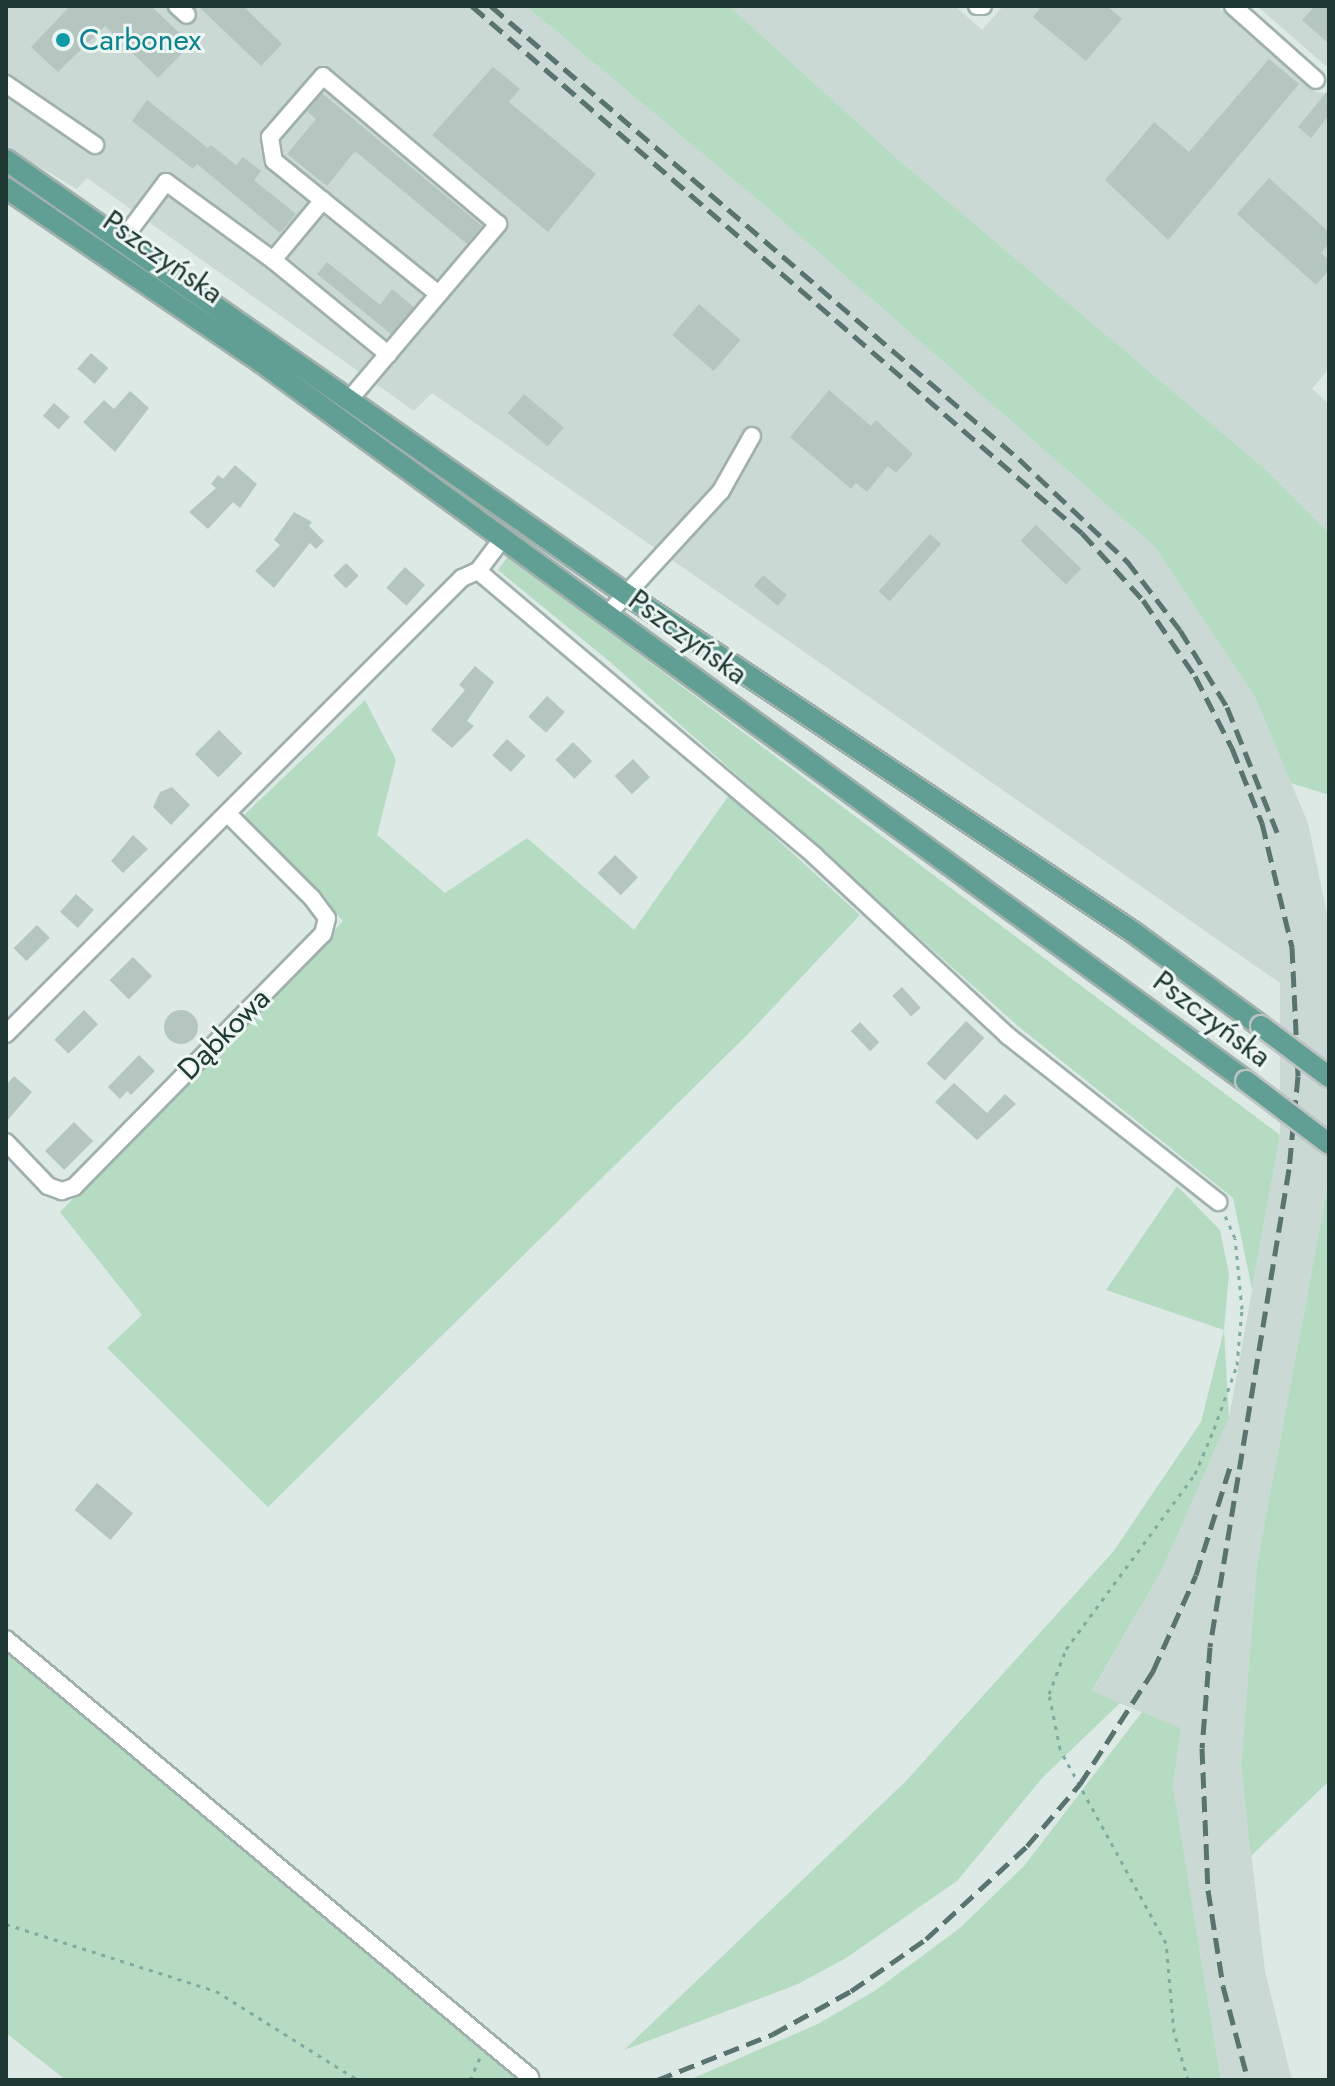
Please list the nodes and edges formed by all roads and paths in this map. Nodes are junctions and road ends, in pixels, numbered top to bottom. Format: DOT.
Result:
graph roads {
  1 [pos="977,6"];
  2 [pos="983,6"];
  3 [pos="1233,6"];
  4 [pos="1316,80"];
  5 [pos="6,84"];
  6 [pos="95,145"];
  7 [pos="6,160"];
  8 [pos="6,188"];
  9 [pos="323,200"];
  10 [pos="124,238"];
  11 [pos="273,260"];
  12 [pos="438,294"];
  13 [pos="388,354"];
  14 [pos="349,400"];
  15 [pos="752,436"];
  16 [pos="502,539"];
  17 [pos="478,571"];
  18 [pos="626,594"];
  19 [pos="607,615"];
  20 [pos="227,813"];
  21 [pos="6,1034"];
  22 [pos="1329,1077"];
  23 [pos="6,1142"];
  24 [pos="1329,1144"];
  25 [pos="1218,1202"];
  26 [pos="6,1639"];
  27 [pos="6,1924"];
  28 [pos="530,2077"];
  29 [pos="358,2080"];
  30 [pos="1188,2080"];
  1 -- 2 [label="street"];
  3 -- 4 [label="street"];
  5 -- 6 [label="street"];
  7 -- 10 [label="main road, Pszczyńska"];
  8 -- 16 [label="main road, Pszczyńska"];
  9 -- 11 [label="street"];
  9 -- 12 [label="street"];
  9 -- 12 [label="street"];
  10 -- 11 [label="street"];
  10 -- 14 [label="main road, Pszczyńska"];
  11 -- 13 [label="street"];
  12 -- 13 [label="street"];
  13 -- 14 [label="street"];
  14 -- 18 [label="main road, Pszczyńska"];
  15 -- 18 [label="street"];
  16 -- 17 [label="street"];
  16 -- 19 [label="main road, Pszczyńska"];
  17 -- 20 [label="street"];
  17 -- 25 [label="street"];
  18 -- 19 [label="street"];
  18 -- 22 [label="main road, Pszczyńska, bridge"];
  19 -- 24 [label="main road, Pszczyńska, bridge"];
  20 -- 21 [label="street"];
  20 -- 23 [label="street, Dąbkowa"];
  25 -- 30 [label="path"];
  26 -- 28 [label="street"];
  27 -- 29 [label="path"];
}
